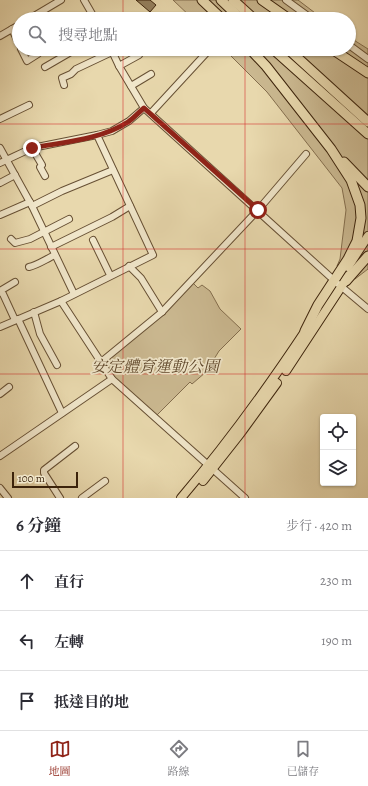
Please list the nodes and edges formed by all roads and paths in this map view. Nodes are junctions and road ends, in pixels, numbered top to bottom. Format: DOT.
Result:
graph roads {
  1 [pos="61,0"];
  2 [pos="84,0"];
  3 [pos="202,0"];
  4 [pos="221,0"];
  5 [pos="233,0"];
  6 [pos="262,0"];
  7 [pos="286,0"];
  8 [pos="41,12"];
  9 [pos="91,12"];
  10 [pos="215,12"];
  11 [pos="234,12"];
  12 [pos="246,12"];
  13 [pos="279,12"];
  14 [pos="302,12"];
  15 [pos="12,29"];
  16 [pos="0,36"];
  17 [pos="356,50"];
  18 [pos="24,56"];
  19 [pos="35,56"];
  20 [pos="64,56"];
  21 [pos="101,56"];
  22 [pos="115,56"];
  23 [pos="137,56"];
  24 [pos="204,56"];
  25 [pos="257,56"];
  26 [pos="281,56"];
  27 [pos="296,56"];
  28 [pos="342,56"];
  29 [pos="368,58"];
  30 [pos="119,66"];
  31 [pos="45,67"];
  32 [pos="368,73"];
  33 [pos="151,74"];
  34 [pos="64,85"];
  35 [pos="131,86"];
  36 [pos="29,105"];
  37 [pos="144,108"];
  38 [pos="151,113"];
  39 [pos="0,119"];
  40 [pos="368,122"];
  41 [pos="368,134"];
  42 [pos="97,135"];
  43 [pos="0,148"];
  44 [pos="32,148"];
  45 [pos="331,149"];
  46 [pos="306,154"];
  47 [pos="6,159"];
  48 [pos="0,163"];
  49 [pos="113,170"];
  50 [pos="15,176"];
  51 [pos="45,176"];
  52 [pos="0,183"];
  53 [pos="368,187"];
  54 [pos="31,204"];
  55 [pos="130,206"];
  56 [pos="258,210"];
  57 [pos="0,215"];
  58 [pos="68,219"];
  59 [pos="44,231"];
  60 [pos="368,236"];
  61 [pos="11,239"];
  62 [pos="93,240"];
  63 [pos="368,246"];
  64 [pos="51,247"];
  65 [pos="56,255"];
  66 [pos="368,256"];
  67 [pos="128,266"];
  68 [pos="29,267"];
  69 [pos="110,275"];
  70 [pos="15,282"];
  71 [pos="340,282"];
  72 [pos="0,291"];
  73 [pos="74,294"];
  74 [pos="61,301"];
  75 [pos="7,303"];
  76 [pos="0,306"];
  77 [pos="368,309"];
  78 [pos="34,312"];
  79 [pos="162,312"];
  80 [pos="17,320"];
  81 [pos="0,327"];
  82 [pos="306,331"];
  83 [pos="101,362"];
  84 [pos="56,365"];
  85 [pos="112,379"];
  86 [pos="9,387"];
  87 [pos="0,394"];
  88 [pos="62,413"];
  89 [pos="75,446"];
  90 [pos="0,456"];
  91 [pos="211,467"];
  92 [pos="105,481"];
  93 [pos="0,488"];
  94 [pos="8,498"];
  95 [pos="60,498"];
  96 [pos="82,498"];
  97 [pos="181,498"];
  98 [pos="188,498"];
  99 [pos="245,498"];
  1 -- 8 [label="street"];
  2 -- 9 [label="street"];
  3 -- 10 [label="highway"];
  4 -- 11 [label="highway"];
  5 -- 12 [label="highway"];
  6 -- 13 [label="highway"];
  7 -- 14 [label="street"];
  15 -- 16 [label="street"];
  17 -- 29 [label="street"];
  18 -- 19 [label="street"];
  20 -- 31 [label="street"];
  21 -- 34 [label="street"];
  22 -- 30 [label="street"];
  23 -- 30 [label="street"];
  24 -- 38 [label="street"];
  25 -- 45 [label="highway"];
  26 -- 41 [label="highway"];
  27 -- 40 [label="highway"];
  28 -- 32 [label="highway"];
  30 -- 35 [label="street"];
  33 -- 35 [label="street"];
  35 -- 37 [label="street"];
  36 -- 39 [label="street"];
  37 -- 38 [label="street"];
  37 -- 42 [label="street"];
  38 -- 56 [label="street"];
  42 -- 44 [label="street"];
  42 -- 49 [label="street"];
  43 -- 47 [label="street"];
  44 -- 47 [label="street"];
  44 -- 51 [label="street"];
  45 -- 53 [label="highway"];
  45 -- 71 [label="highway"];
  46 -- 56 [label="street"];
  47 -- 48 [label="street"];
  47 -- 50 [label="street"];
  49 -- 54 [label="street"];
  49 -- 55 [label="street"];
  50 -- 52 [label="street"];
  50 -- 54 [label="street"];
  54 -- 57 [label="street"];
  54 -- 59 [label="street"];
  55 -- 64 [label="street"];
  55 -- 67 [label="street"];
  56 -- 71 [label="street"];
  56 -- 79 [label="street"];
  58 -- 59 [label="street"];
  59 -- 61 [label="street"];
  59 -- 64 [label="street"];
  60 -- 71 [label="main road"];
  62 -- 69 [label="street"];
  63 -- 71 [label="main road"];
  64 -- 65 [label="street"];
  65 -- 68 [label="street"];
  65 -- 73 [label="street"];
  66 -- 71 [label="highway"];
  67 -- 69 [label="street"];
  67 -- 79 [label="street"];
  69 -- 73 [label="street"];
  70 -- 72 [label="street"];
  71 -- 77 [label="street"];
  71 -- 82 [label="highway"];
  71 -- 91 [label="main road"];
  72 -- 75 [label="street"];
  73 -- 74 [label="street"];
  74 -- 78 [label="street"];
  74 -- 83 [label="street"];
  75 -- 76 [label="street"];
  75 -- 80 [label="street"];
  78 -- 80 [label="street"];
  78 -- 84 [label="street"];
  79 -- 83 [label="street"];
  80 -- 81 [label="street"];
  80 -- 88 [label="street"];
  82 -- 91 [label="main road"];
  83 -- 85 [label="street"];
  85 -- 88 [label="street"];
  85 -- 91 [label="street"];
  86 -- 87 [label="street"];
  88 -- 90 [label="street"];
  89 -- 95 [label="street"];
  91 -- 97 [label="main road"];
  91 -- 98 [label="main road"];
  91 -- 99 [label="street"];
  92 -- 96 [label="street"];
  93 -- 94 [label="street"];
}
